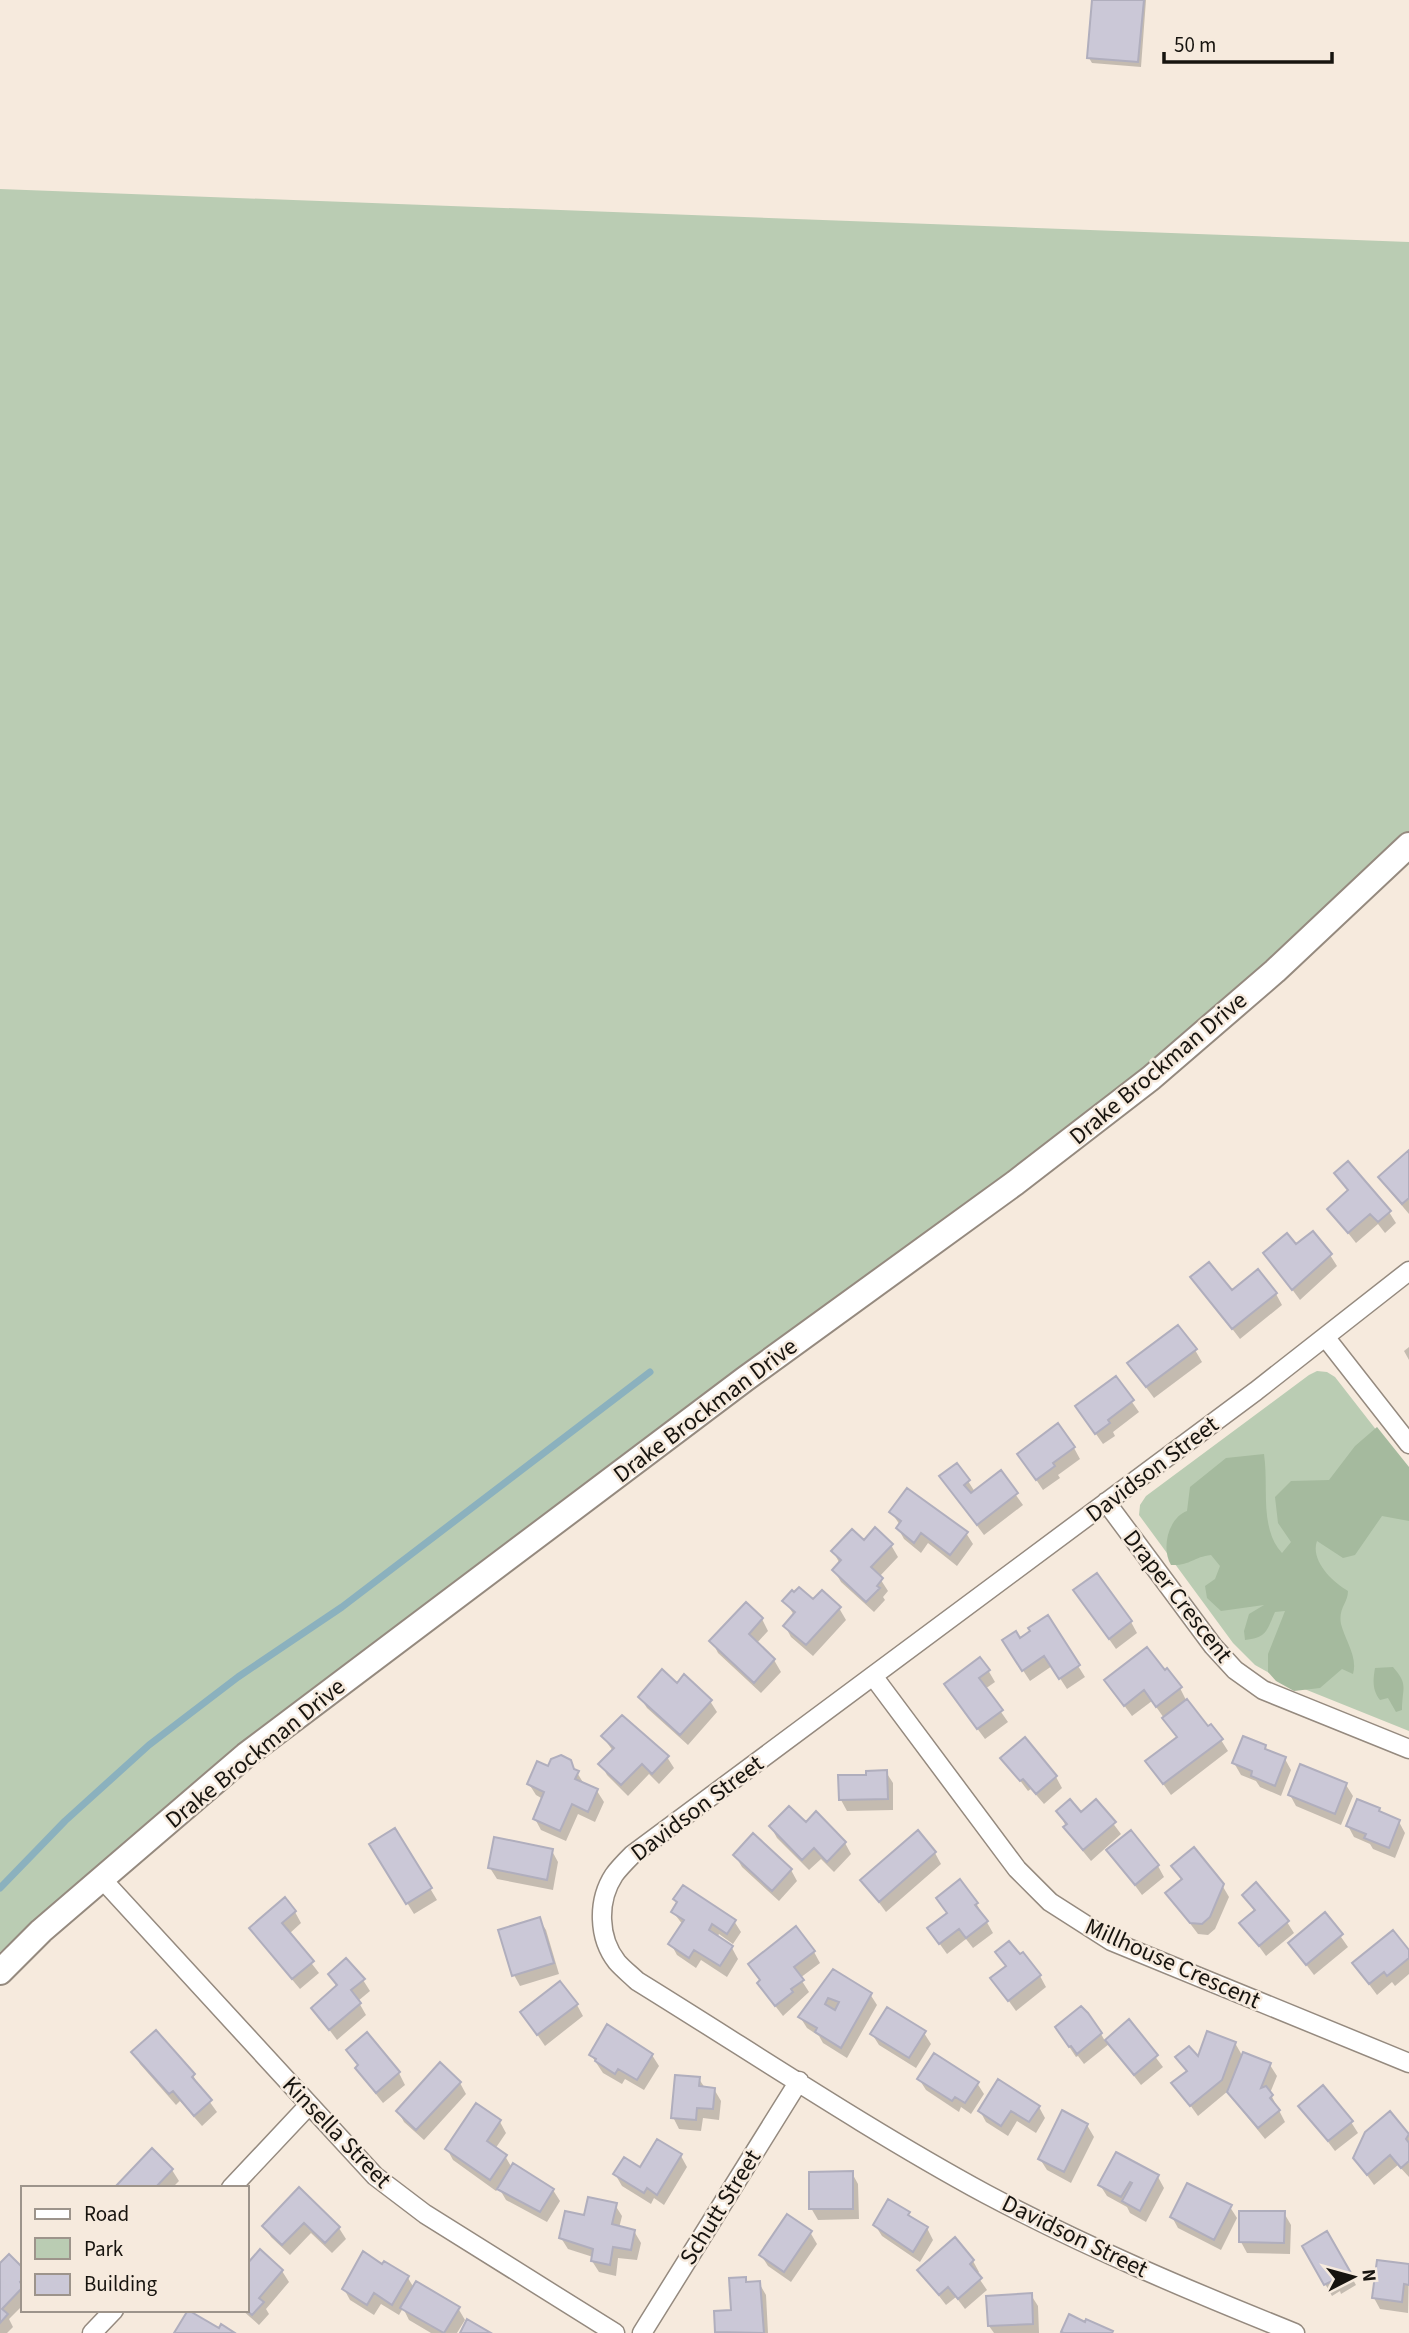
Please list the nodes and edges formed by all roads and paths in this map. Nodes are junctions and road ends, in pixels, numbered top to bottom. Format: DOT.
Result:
graph roads {
  1 [pos="1409,845"];
  2 [pos="1409,1271"];
  3 [pos="1326,1338"];
  4 [pos="1409,1444"];
  5 [pos="1106,1502"];
  6 [pos="873,1676"];
  7 [pos="1409,1749"];
  8 [pos="102,1879"];
  9 [pos="0,1972"];
  10 [pos="1409,2063"];
  11 [pos="799,2081"];
  12 [pos="309,2105"];
  13 [pos="233,2186"];
  14 [pos="112,2312"];
  15 [pos="92,2333"];
  16 [pos="615,2333"];
  17 [pos="642,2333"];
  18 [pos="1295,2333"];
  1 -- 8 [label="main road, Drake Brockman Drive"];
  2 -- 3 [label="street, Davidson Street"];
  3 -- 4 [label="street"];
  3 -- 5 [label="street, Davidson Street"];
  5 -- 6 [label="street, Davidson Street"];
  5 -- 7 [label="street, Draper Crescent"];
  6 -- 10 [label="street, Millhouse Crescent"];
  6 -- 11 [label="street, Davidson Street"];
  8 -- 9 [label="main road, Drake Brockman Drive"];
  8 -- 12 [label="street, Kinsella Street"];
  11 -- 17 [label="street, Schutt Street"];
  11 -- 18 [label="street, Davidson Street"];
  12 -- 13 [label="street"];
  12 -- 16 [label="street, Kinsella Street"];
  14 -- 15 [label="street"];
}
